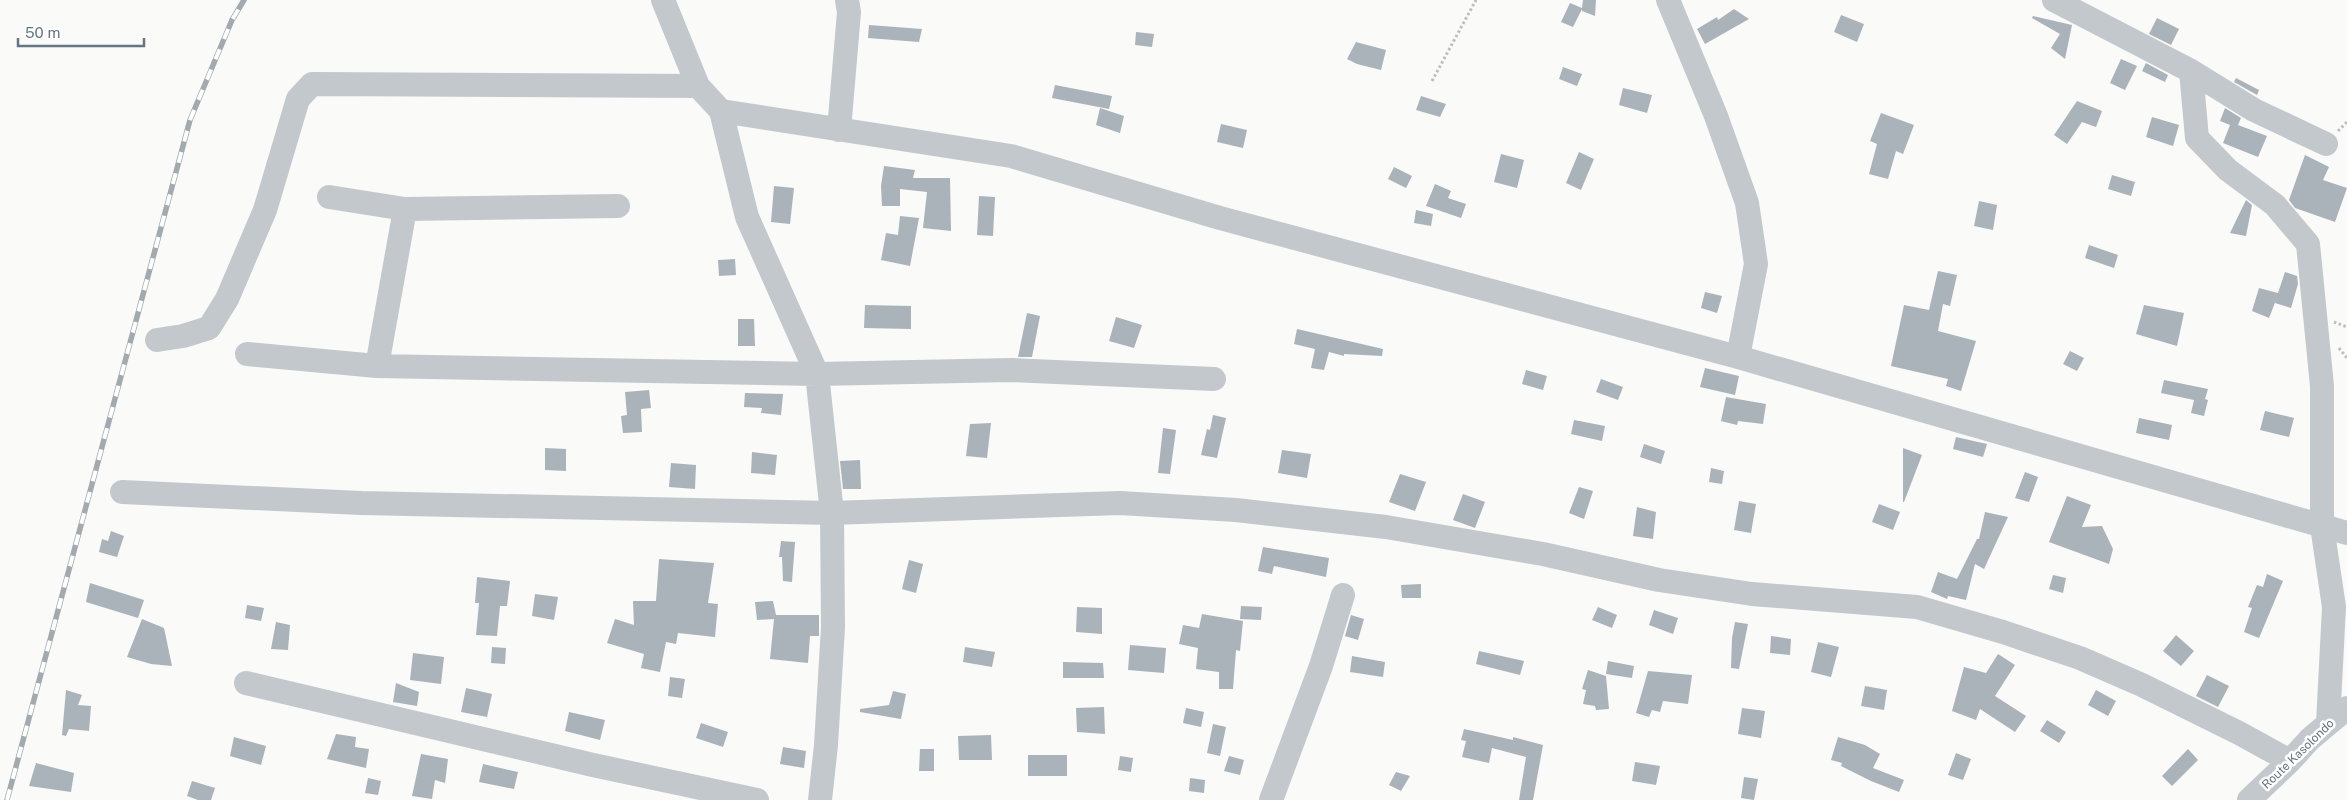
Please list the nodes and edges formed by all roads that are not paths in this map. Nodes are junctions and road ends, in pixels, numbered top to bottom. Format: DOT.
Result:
graph roads {
  1 [pos="663,0"];
  2 [pos="847,0"];
  3 [pos="1668,0"];
  4 [pos="2054,0"];
  5 [pos="2191,71"];
  6 [pos="698,86"];
  7 [pos="722,111"];
  8 [pos="838,130"];
  9 [pos="2326,144"];
  10 [pos="329,197"];
  11 [pos="618,206"];
  12 [pos="405,210"];
  13 [pos="157,340"];
  14 [pos="247,354"];
  15 [pos="1738,357"];
  16 [pos="377,366"];
  17 [pos="817,374"];
  18 [pos="1214,379"];
  19 [pos="122,492"];
  20 [pos="832,514"];
  21 [pos="2322,526"];
  22 [pos="2347,533"];
  23 [pos="1343,595"];
  24 [pos="246,684"];
  25 [pos="2347,708"];
  26 [pos="2328,723"];
  27 [pos="2290,762"];
  28 [pos="757,800"];
  29 [pos="820,800"];
  30 [pos="1271,800"];
  31 [pos="2250,800"];
  1 -- 6 [label="street"];
  2 -- 8 [label="street"];
  3 -- 15 [label="street"];
  4 -- 5 [label="street"];
  5 -- 9 [label="street"];
  5 -- 21 [label="street"];
  6 -- 7 [label="street"];
  6 -- 13 [label="street"];
  7 -- 8 [label="street"];
  7 -- 17 [label="street"];
  8 -- 15 [label="street"];
  10 -- 12 [label="street"];
  11 -- 12 [label="street"];
  12 -- 16 [label="street"];
  14 -- 16 [label="street"];
  15 -- 21 [label="street"];
  16 -- 17 [label="street"];
  17 -- 18 [label="street"];
  17 -- 20 [label="street"];
  19 -- 20 [label="street"];
  20 -- 27 [label="street"];
  20 -- 29 [label="street"];
  21 -- 22 [label="street"];
  21 -- 26 [label="street"];
  23 -- 30 [label="street"];
  24 -- 28 [label="street"];
  25 -- 26 [label="street, Route Kasolondo"];
  26 -- 27 [label="street, Route Kasolondo"];
  27 -- 31 [label="street, Route Kasolondo"];
}
